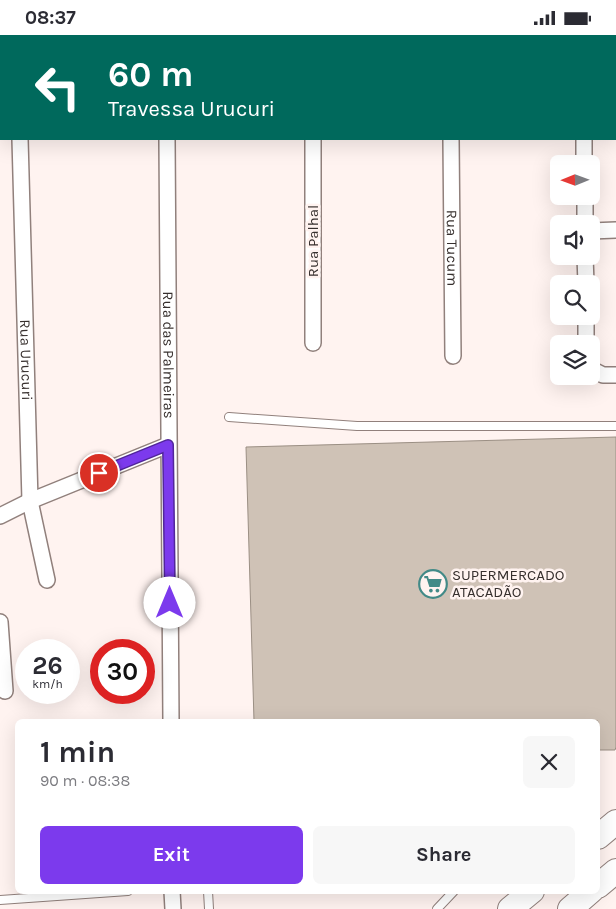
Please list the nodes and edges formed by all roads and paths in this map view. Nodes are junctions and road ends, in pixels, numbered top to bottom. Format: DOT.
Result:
graph roads {
  1 [pos="20,140"];
  2 [pos="167,140"];
  3 [pos="313,140"];
  4 [pos="452,140"];
  5 [pos="584,140"];
  6 [pos="584,155"];
  7 [pos="600,231"];
  8 [pos="616,231"];
  9 [pos="313,343"];
  10 [pos="453,357"];
  11 [pos="600,374"];
  12 [pos="616,375"];
  13 [pos="229,417"];
  14 [pos="616,426"];
  15 [pos="168,445"];
  16 [pos="30,501"];
  17 [pos="0,516"];
  18 [pos="47,580"];
  19 [pos="0,622"];
  20 [pos="5,691"];
  21 [pos="171,719"];
  22 [pos="616,822"];
  23 [pos="600,835"];
  24 [pos="616,871"];
  25 [pos="600,884"];
  26 [pos="85,894"];
  27 [pos="172,894"];
  28 [pos="208,894"];
  29 [pos="451,894"];
  30 [pos="528,894"];
  31 [pos="588,894"];
  32 [pos="0,900"];
  33 [pos="173,909"];
  34 [pos="209,909"];
  35 [pos="437,909"];
  36 [pos="510,909"];
  37 [pos="570,909"];
  1 -- 16 [label="street, Rua Urucuri"];
  2 -- 15 [label="street, Rua das Palmeiras"];
  3 -- 9 [label="street, Rua Palhal"];
  4 -- 10 [label="street, Rua Tucum"];
  5 -- 6 [label="street"];
  7 -- 8 [label="street"];
  11 -- 12 [label="street"];
  13 -- 14 [label="lane"];
  15 -- 16 [label="street"];
  15 -- 21 [label="street, Rua das Palmeiras"];
  16 -- 17 [label="street"];
  16 -- 18 [label="street, Rua Urucuri"];
  19 -- 20 [label="street"];
  22 -- 23 [label="main road"];
  24 -- 25 [label="main road"];
  26 -- 32 [label="lane"];
  27 -- 33 [label="street"];
  28 -- 34 [label="lane"];
  29 -- 35 [label="lane"];
  30 -- 36 [label="main road"];
  31 -- 37 [label="main road"];
}
